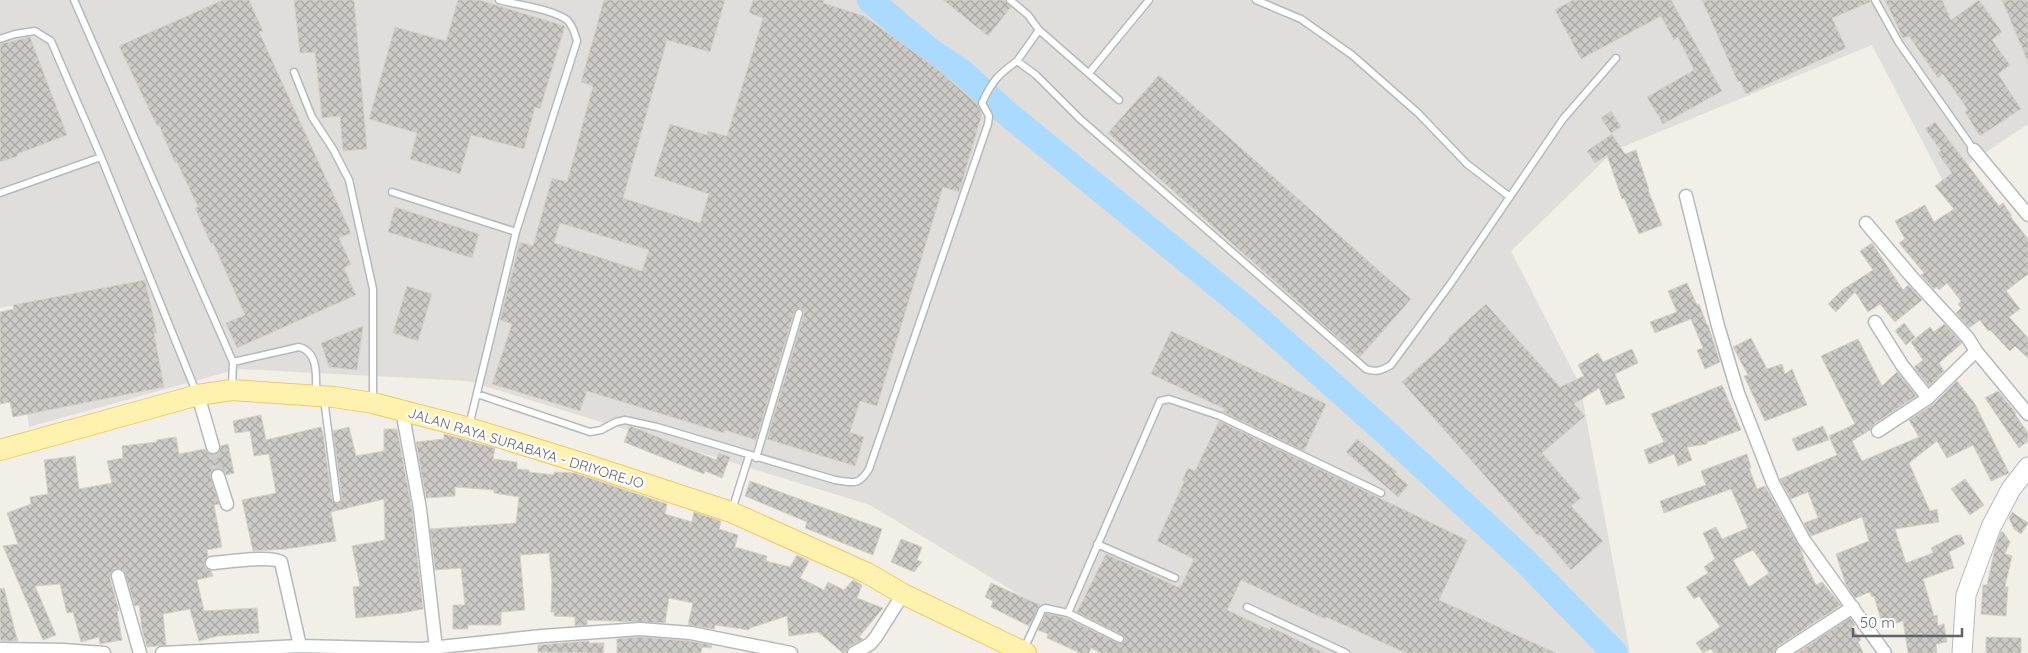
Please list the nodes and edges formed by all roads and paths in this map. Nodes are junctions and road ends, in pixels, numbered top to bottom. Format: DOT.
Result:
graph roads {
  1 [pos="74,0"];
  2 [pos="500,0"];
  3 [pos="1010,0"];
  4 [pos="1149,0"];
  5 [pos="1256,0"];
  6 [pos="1874,0"];
  7 [pos="1039,30"];
  8 [pos="0,39"];
  9 [pos="1616,58"];
  10 [pos="1017,61"];
  11 [pos="294,72"];
  12 [pos="1089,73"];
  13 [pos="1120,100"];
  14 [pos="1974,150"];
  15 [pos="100,157"];
  16 [pos="392,192"];
  17 [pos="0,193"];
  18 [pos="1686,196"];
  19 [pos="1510,197"];
  20 [pos="2028,215"];
  21 [pos="1866,223"];
  22 [pos="516,232"];
  23 [pos="799,313"];
  24 [pos="1876,322"];
  25 [pos="1976,351"];
  26 [pos="233,362"];
  27 [pos="232,390"];
  28 [pos="477,394"];
  29 [pos="198,395"];
  30 [pos="320,396"];
  31 [pos="1928,398"];
  32 [pos="373,404"];
  33 [pos="402,410"];
  34 [pos="2028,414"];
  35 [pos="469,428"];
  36 [pos="1878,431"];
  37 [pos="212,447"];
  38 [pos="0,450"];
  39 [pos="752,457"];
  40 [pos="2026,474"];
  41 [pos="218,476"];
  42 [pos="1381,493"];
  43 [pos="337,499"];
  44 [pos="227,504"];
  45 [pos="731,512"];
  46 [pos="1097,544"];
  47 [pos="212,563"];
  48 [pos="118,576"];
  49 [pos="1175,578"];
  50 [pos="903,594"];
  51 [pos="1247,607"];
  52 [pos="1853,607"];
  53 [pos="1068,613"];
  54 [pos="1120,639"];
  55 [pos="300,646"];
  56 [pos="436,648"];
  57 [pos="736,648"];
  58 [pos="0,649"];
  59 [pos="868,649"];
  60 [pos="1025,652"];
  61 [pos="104,653"];
  62 [pos="140,653"];
  63 [pos="162,653"];
  64 [pos="791,653"];
  65 [pos="854,653"];
  66 [pos="1346,653"];
  67 [pos="1782,653"];
  68 [pos="1885,653"];
  69 [pos="1962,653"];
  1 -- 26 [label="lane"];
  2 -- 22 [label="lane"];
  3 -- 7 [label="lane"];
  4 -- 12 [label="lane"];
  5 -- 19 [label="lane"];
  6 -- 14 [label="lane"];
  7 -- 10 [label="lane"];
  7 -- 12 [label="lane"];
  8 -- 15 [label="lane"];
  9 -- 19 [label="lane"];
  10 -- 19 [label="lane"];
  10 -- 39 [label="lane"];
  11 -- 32 [label="lane"];
  12 -- 13 [label="lane"];
  14 -- 20 [label="street"];
  15 -- 17 [label="lane"];
  15 -- 29 [label="lane"];
  16 -- 22 [label="lane"];
  18 -- 52 [label="street"];
  21 -- 25 [label="street"];
  22 -- 28 [label="lane"];
  23 -- 39 [label="lane"];
  24 -- 31 [label="street"];
  25 -- 31 [label="street"];
  25 -- 34 [label="street"];
  26 -- 27 [label="lane"];
  26 -- 30 [label="lane"];
  27 -- 29 [label="main road, JALAN RAYA SURABAYA - DRIYOREJO"];
  27 -- 30 [label="main road, JALAN RAYA SURABAYA - DRIYOREJO"];
  28 -- 35 [label="lane"];
  28 -- 39 [label="lane"];
  29 -- 37 [label="street"];
  29 -- 38 [label="main road, JALAN RAYA SURABAYA - DRIYOREJO"];
  30 -- 32 [label="main road, JALAN RAYA SURABAYA - DRIYOREJO"];
  30 -- 43 [label="lane"];
  31 -- 36 [label="street"];
  32 -- 33 [label="main road, JALAN RAYA SURABAYA - DRIYOREJO"];
  33 -- 35 [label="main road, JALAN RAYA SURABAYA - DRIYOREJO"];
  33 -- 56 [label="street"];
  35 -- 45 [label="main road, JALAN RAYA SURABAYA - DRIYOREJO"];
  39 -- 45 [label="lane"];
  40 -- 69 [label="main road"];
  41 -- 44 [label="street"];
  42 -- 46 [label="lane"];
  45 -- 50 [label="main road, JALAN RAYA SURABAYA - DRIYOREJO"];
  46 -- 49 [label="lane"];
  46 -- 53 [label="lane"];
  47 -- 55 [label="street"];
  48 -- 62 [label="street"];
  50 -- 59 [label="street"];
  50 -- 60 [label="main road, JALAN RAYA SURABAYA - DRIYOREJO"];
  51 -- 66 [label="lane"];
  52 -- 67 [label="street"];
  52 -- 68 [label="street"];
  53 -- 54 [label="lane"];
  53 -- 60 [label="lane"];
  55 -- 56 [label="street"];
  55 -- 63 [label="street"];
  56 -- 57 [label="street"];
  57 -- 64 [label="street"];
  58 -- 61 [label="street"];
  59 -- 65 [label="street"];
}
